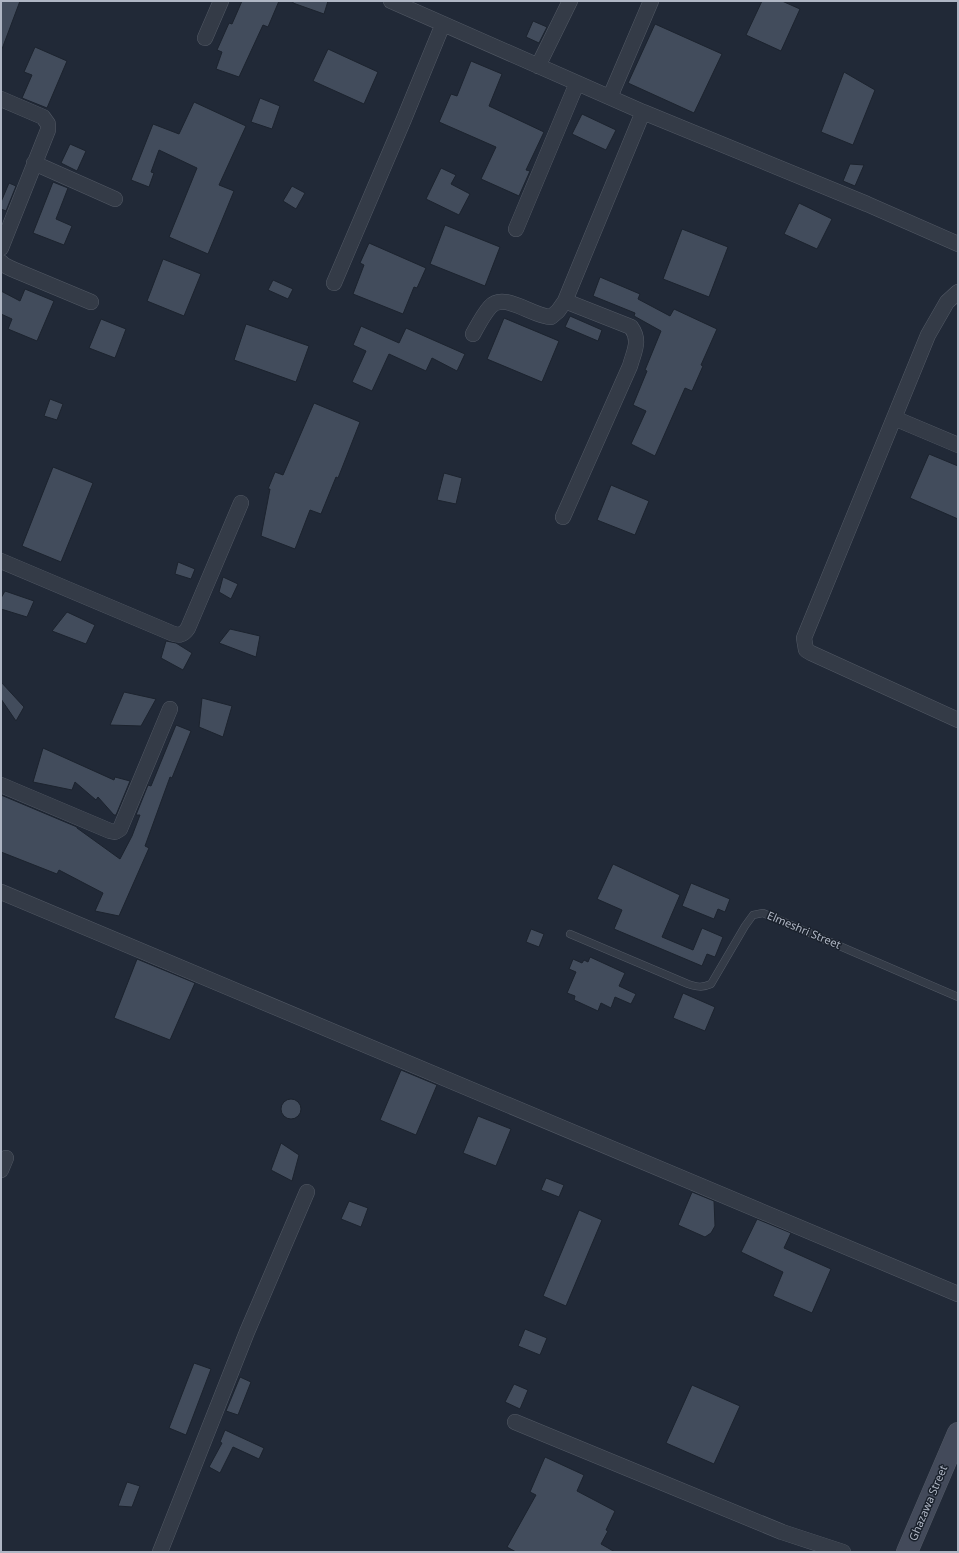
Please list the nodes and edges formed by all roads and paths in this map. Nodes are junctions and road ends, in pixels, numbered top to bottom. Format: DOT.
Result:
graph roads {
  1 [pos="221,1"];
  2 [pos="391,1"];
  3 [pos="570,1"];
  4 [pos="651,1"];
  5 [pos="443,24"];
  6 [pos="205,38"];
  7 [pos="538,66"];
  8 [pos="577,83"];
  9 [pos="610,97"];
  10 [pos="1,99"];
  11 [pos="643,112"];
  12 [pos="34,163"];
  13 [pos="115,199"];
  14 [pos="516,229"];
  15 [pos="958,244"];
  16 [pos="1,248"];
  17 [pos="1,262"];
  18 [pos="334,283"];
  19 [pos="958,292"];
  20 [pos="565,300"];
  21 [pos="91,302"];
  22 [pos="473,334"];
  23 [pos="894,418"];
  24 [pos="958,445"];
  25 [pos="241,503"];
  26 [pos="563,517"];
  27 [pos="1,562"];
  28 [pos="170,709"];
  29 [pos="958,720"];
  30 [pos="1,785"];
  31 [pos="1,892"];
  32 [pos="570,934"];
  33 [pos="958,997"];
  34 [pos="307,1192"];
  35 [pos="958,1294"];
  36 [pos="515,1422"];
  37 [pos="958,1433"];
  38 [pos="160,1552"];
  39 [pos="843,1552"];
  40 [pos="907,1552"];
  1 -- 6 [label="street"];
  2 -- 5 [label="street"];
  3 -- 7 [label="street"];
  4 -- 9 [label="street"];
  5 -- 7 [label="street"];
  5 -- 18 [label="street"];
  7 -- 8 [label="street"];
  8 -- 9 [label="street"];
  8 -- 14 [label="street"];
  9 -- 11 [label="street"];
  10 -- 12 [label="street"];
  11 -- 15 [label="street"];
  11 -- 20 [label="street"];
  12 -- 13 [label="street"];
  12 -- 16 [label="street"];
  17 -- 21 [label="street"];
  19 -- 23 [label="street"];
  20 -- 22 [label="street"];
  20 -- 26 [label="street"];
  23 -- 24 [label="street"];
  23 -- 29 [label="street"];
  25 -- 27 [label="street"];
  28 -- 30 [label="street"];
  31 -- 35 [label="street"];
  32 -- 33 [label="lane, Elmeshri Street"];
  34 -- 38 [label="street"];
  36 -- 39 [label="street"];
  37 -- 40 [label="main road, Ghazawa Street"];
}
